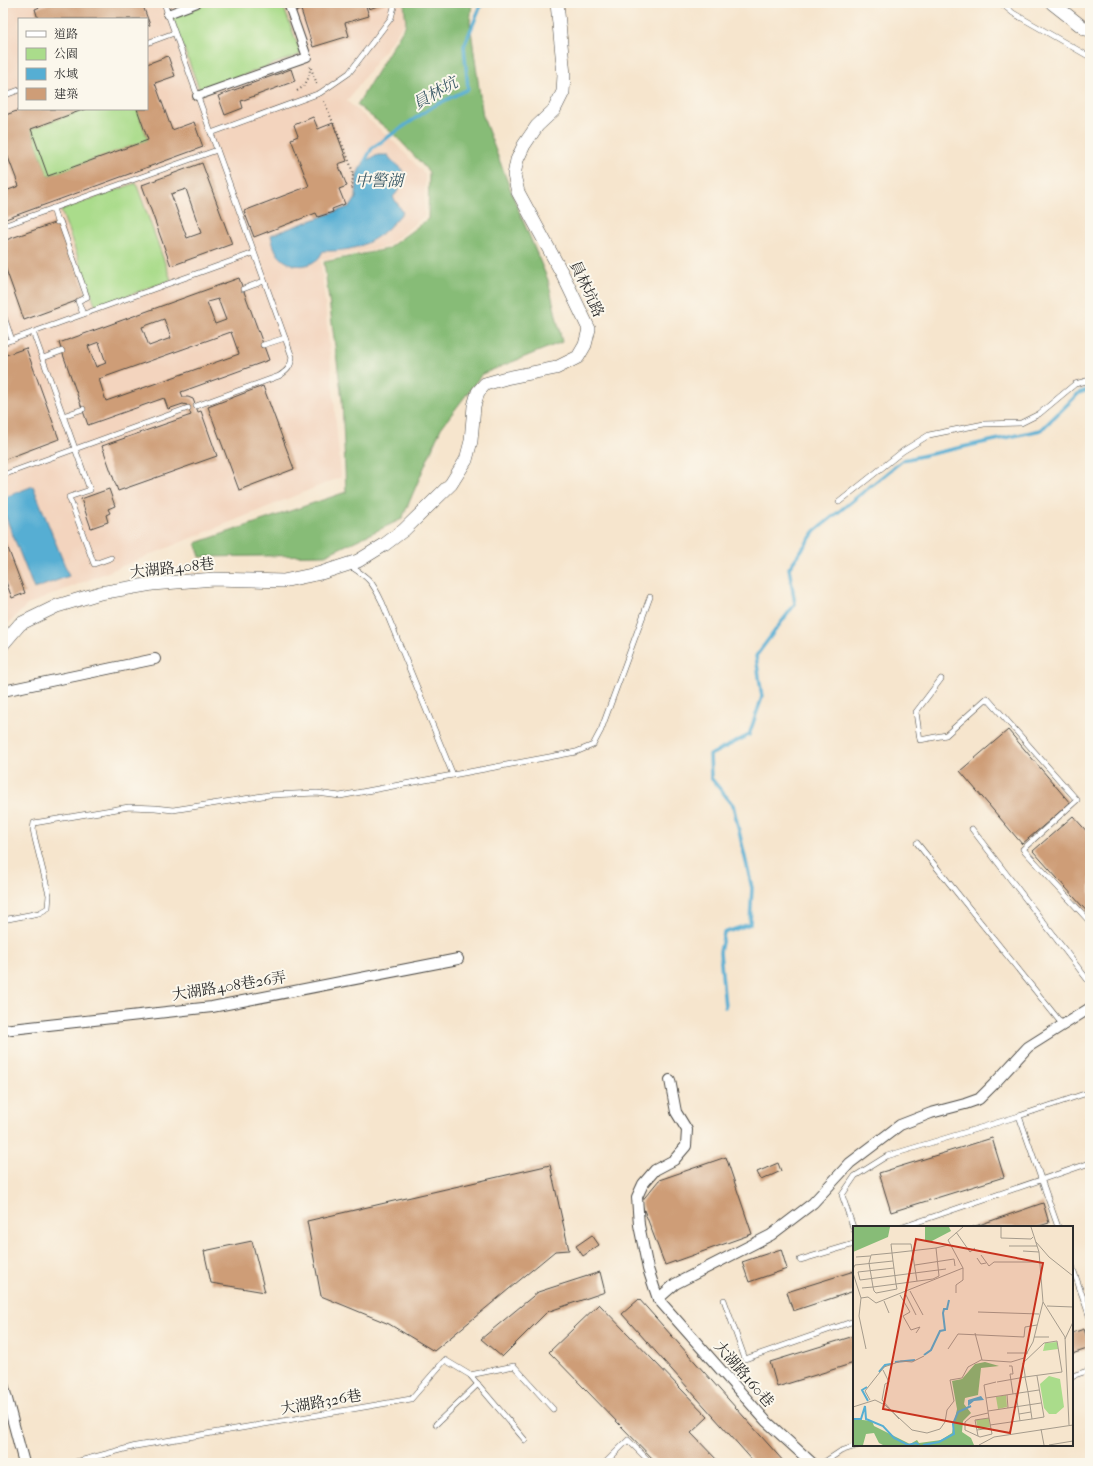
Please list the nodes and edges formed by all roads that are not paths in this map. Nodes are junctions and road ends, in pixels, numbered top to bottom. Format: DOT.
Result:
graph roads {
  1 [pos="164,3"];
  2 [pos="197,3"];
  3 [pos="288,3"];
  4 [pos="395,3"];
  5 [pos="557,3"];
  6 [pos="1001,3"];
  7 [pos="1052,3"];
  8 [pos="168,14"];
  9 [pos="1090,30"];
  10 [pos="174,33"];
  11 [pos="148,43"];
  12 [pos="1090,57"];
  13 [pos="18,90"];
  14 [pos="3,96"];
  15 [pos="197,96"];
  16 [pos="211,134"];
  17 [pos="217,150"];
  18 [pos="53,208"];
  19 [pos="3,226"];
  20 [pos="254,253"];
  21 [pos="264,281"];
  22 [pos="243,289"];
  23 [pos="3,314"];
  24 [pos="83,314"];
  25 [pos="33,332"];
  26 [pos="285,338"];
  27 [pos="12,340"];
  28 [pos="3,343"];
  29 [pos="263,345"];
  30 [pos="62,352"];
  31 [pos="43,358"];
  32 [pos="1090,380"];
  33 [pos="196,406"];
  34 [pos="188,408"];
  35 [pos="83,409"];
  36 [pos="63,416"];
  37 [pos="75,449"];
  38 [pos="3,475"];
  39 [pos="839,502"];
  40 [pos="111,558"];
  41 [pos="352,563"];
  42 [pos="650,597"];
  43 [pos="3,644"];
  44 [pos="155,659"];
  45 [pos="941,679"];
  46 [pos="3,691"];
  47 [pos="453,775"];
  48 [pos="972,829"];
  49 [pos="917,843"];
  50 [pos="3,920"];
  51 [pos="1090,922"];
  52 [pos="458,959"];
  53 [pos="1090,983"];
  54 [pos="1090,1008"];
  55 [pos="1062,1024"];
  56 [pos="3,1030"];
  57 [pos="670,1080"];
  58 [pos="1090,1092"];
  59 [pos="1019,1116"];
  60 [pos="1090,1163"];
  61 [pos="1042,1180"];
  62 [pos="906,1226"];
  63 [pos="1058,1226"];
  64 [pos="853,1227"];
  65 [pos="853,1244"];
  66 [pos="800,1260"];
  67 [pos="1073,1269"];
  68 [pos="658,1299"];
  69 [pos="724,1300"];
  70 [pos="1090,1318"];
  71 [pos="853,1321"];
  72 [pos="1090,1370"];
  73 [pos="470,1375"];
  74 [pos="1073,1376"];
  75 [pos="3,1384"];
  76 [pos="478,1384"];
  77 [pos="553,1409"];
  78 [pos="436,1424"];
  79 [pos="525,1440"];
  80 [pos="856,1446"];
  81 [pos="24,1463"];
  82 [pos="72,1463"];
  83 [pos="605,1463"];
  84 [pos="650,1463"];
  85 [pos="812,1463"];
  86 [pos="823,1463"];
  1 -- 8 [label="lane"];
  2 -- 8 [label="street"];
  3 -- 15 [label="street"];
  4 -- 16 [label="lane"];
  5 -- 41 [label="street, 員林坑路"];
  6 -- 12 [label="lane"];
  7 -- 9 [label="street"];
  8 -- 10 [label="lane"];
  10 -- 11 [label="lane"];
  10 -- 15 [label="lane"];
  13 -- 14 [label="lane"];
  15 -- 16 [label="lane"];
  16 -- 17 [label="lane"];
  17 -- 18 [label="lane"];
  17 -- 20 [label="lane"];
  18 -- 19 [label="lane"];
  18 -- 24 [label="lane"];
  20 -- 21 [label="lane"];
  20 -- 24 [label="lane"];
  21 -- 22 [label="lane"];
  21 -- 26 [label="lane"];
  23 -- 27 [label="lane"];
  24 -- 25 [label="lane"];
  25 -- 27 [label="lane"];
  25 -- 31 [label="lane"];
  26 -- 29 [label="lane"];
  26 -- 33 [label="lane"];
  27 -- 28 [label="lane"];
  30 -- 31 [label="lane"];
  31 -- 36 [label="lane"];
  32 -- 39 [label="lane"];
  34 -- 37 [label="lane"];
  35 -- 36 [label="lane"];
  36 -- 37 [label="lane"];
  37 -- 38 [label="lane"];
  37 -- 40 [label="lane"];
  41 -- 43 [label="street, 大湖路408巷"];
  41 -- 47 [label="lane"];
  42 -- 47 [label="lane"];
  44 -- 46 [label="street"];
  45 -- 51 [label="lane"];
  47 -- 50 [label="lane"];
  48 -- 53 [label="lane"];
  49 -- 55 [label="lane"];
  52 -- 56 [label="street, 大湖路408巷26弄"];
  54 -- 55 [label="street"];
  55 -- 68 [label="street"];
  57 -- 68 [label="street"];
  58 -- 59 [label="lane"];
  59 -- 61 [label="lane"];
  59 -- 64 [label="lane"];
  60 -- 61 [label="lane"];
  61 -- 62 [label="lane"];
  61 -- 63 [label="lane"];
  65 -- 66 [label="lane"];
  67 -- 70 [label="lane"];
  68 -- 85 [label="street, 大湖路160巷"];
  69 -- 71 [label="lane"];
  72 -- 74 [label="lane"];
  73 -- 76 [label="lane, 大湖路326巷"];
  73 -- 77 [label="lane"];
  73 -- 82 [label="lane, 大湖路326巷"];
  75 -- 81 [label="street"];
  76 -- 78 [label="lane"];
  76 -- 79 [label="lane, 大湖路326巷"];
  80 -- 86 [label="lane"];
  83 -- 84 [label="lane"];
}
